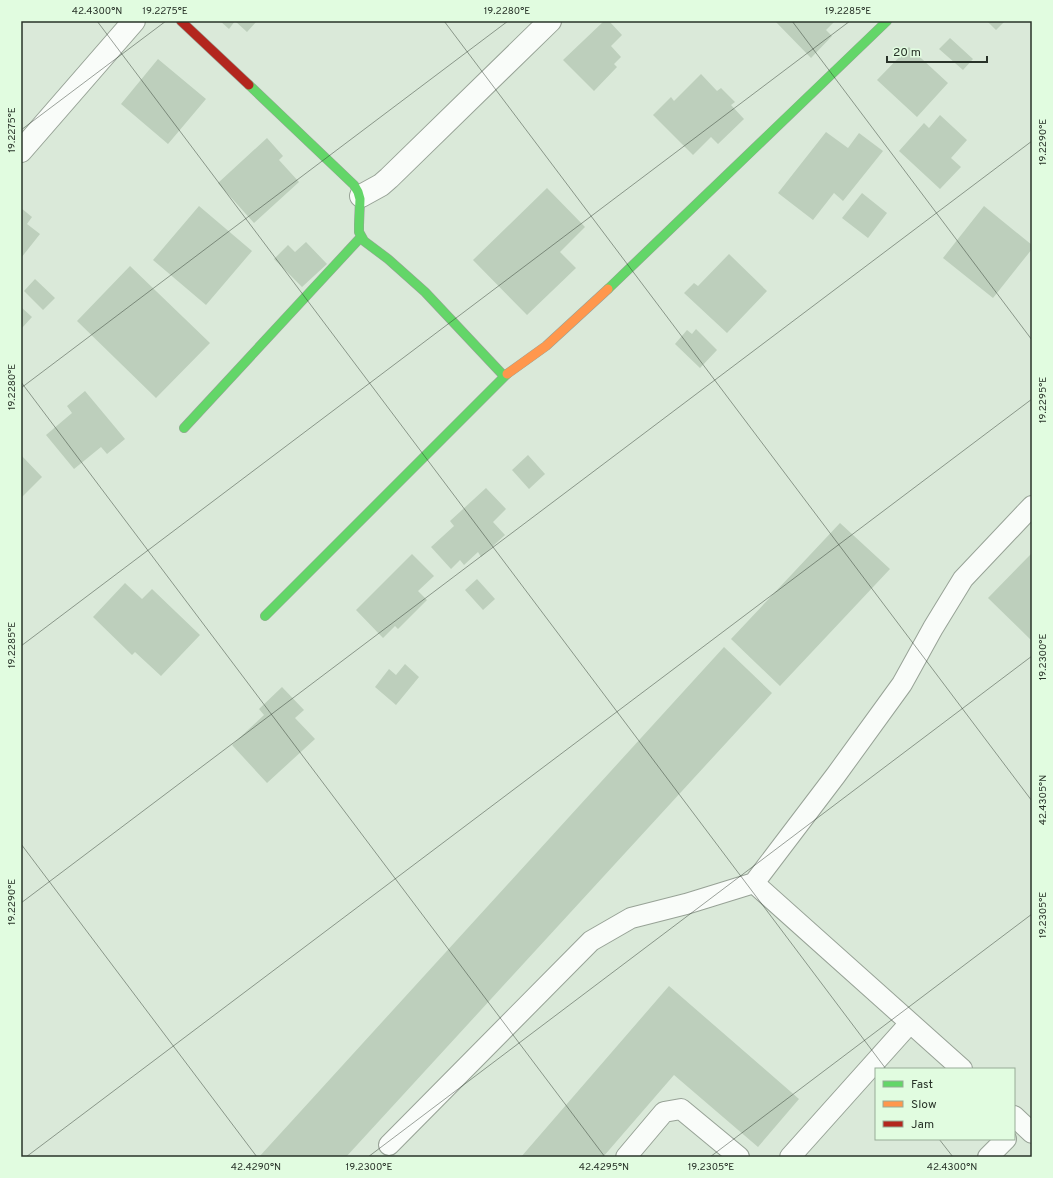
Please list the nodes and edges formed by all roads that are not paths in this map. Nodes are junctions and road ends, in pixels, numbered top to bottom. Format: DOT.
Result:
graph roads {
  1 [pos="134,21"];
  2 [pos="181,21"];
  3 [pos="550,21"];
  4 [pos="887,21"];
  5 [pos="21,151"];
  6 [pos="360,196"];
  7 [pos="362,237"];
  8 [pos="504,376"];
  9 [pos="184,428"];
  10 [pos="1032,506"];
  11 [pos="265,616"];
  12 [pos="754,883"];
  13 [pos="910,1023"];
  14 [pos="961,1068"];
  15 [pos="1005,1140"];
  16 [pos="389,1145"];
  17 [pos="626,1157"];
  18 [pos="739,1157"];
  19 [pos="790,1157"];
  20 [pos="988,1157"];
  1 -- 5 [label="street"];
  2 -- 6 [label="street"];
  3 -- 6 [label="street"];
  4 -- 8 [label="street"];
  6 -- 7 [label="street"];
  7 -- 8 [label="street"];
  7 -- 9 [label="street"];
  8 -- 11 [label="street"];
  10 -- 12 [label="lane"];
  12 -- 13 [label="lane"];
  12 -- 16 [label="lane"];
  13 -- 14 [label="lane"];
  13 -- 19 [label="lane"];
  15 -- 20 [label="lane"];
  17 -- 18 [label="lane"];
}
